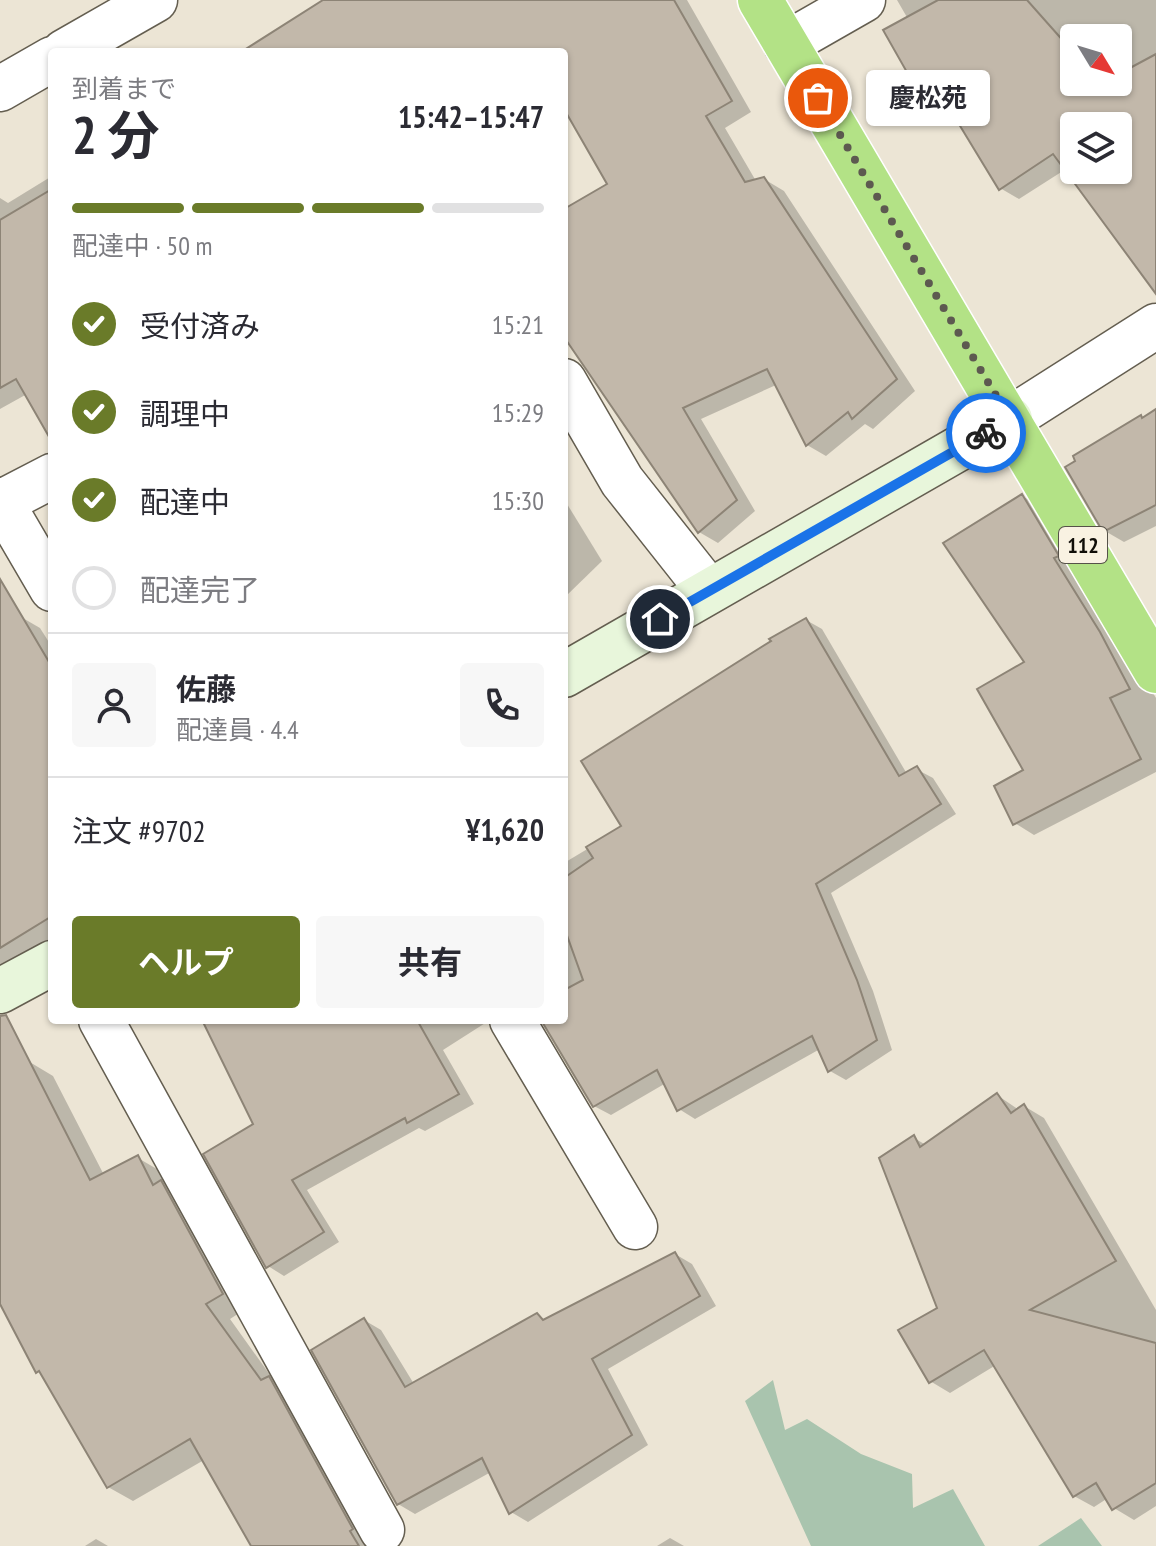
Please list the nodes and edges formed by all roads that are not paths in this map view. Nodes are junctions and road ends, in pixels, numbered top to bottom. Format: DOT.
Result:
graph roads {
  1 [pos="155,0"];
  2 [pos="760,0"];
  3 [pos="863,0"];
  4 [pos="786,44"];
  5 [pos="71,48"];
  6 [pos="48,61"];
  7 [pos="0,89"];
  8 [pos="1156,326"];
  9 [pos="568,388"];
  10 [pos="1010,419"];
  11 [pos="48,478"];
  12 [pos="0,501"];
  13 [pos="48,582"];
  14 [pos="709,591"];
  15 [pos="1151,653"];
  16 [pos="568,673"];
  17 [pos="48,965"];
  18 [pos="0,991"];
  19 [pos="103,1024"];
  20 [pos="514,1024"];
  21 [pos="635,1227"];
  22 [pos="382,1530"];
  1 -- 5 [label="street"];
  2 -- 4 [label="highway, 112"];
  3 -- 4 [label="street"];
  4 -- 10 [label="highway, 112"];
  6 -- 7 [label="street"];
  8 -- 10 [label="street"];
  9 -- 14 [label="street"];
  10 -- 14 [label="street"];
  10 -- 15 [label="highway, 112"];
  11 -- 12 [label="street"];
  12 -- 13 [label="street"];
  14 -- 16 [label="street"];
  17 -- 18 [label="street"];
  19 -- 22 [label="street"];
  20 -- 21 [label="street"];
}
